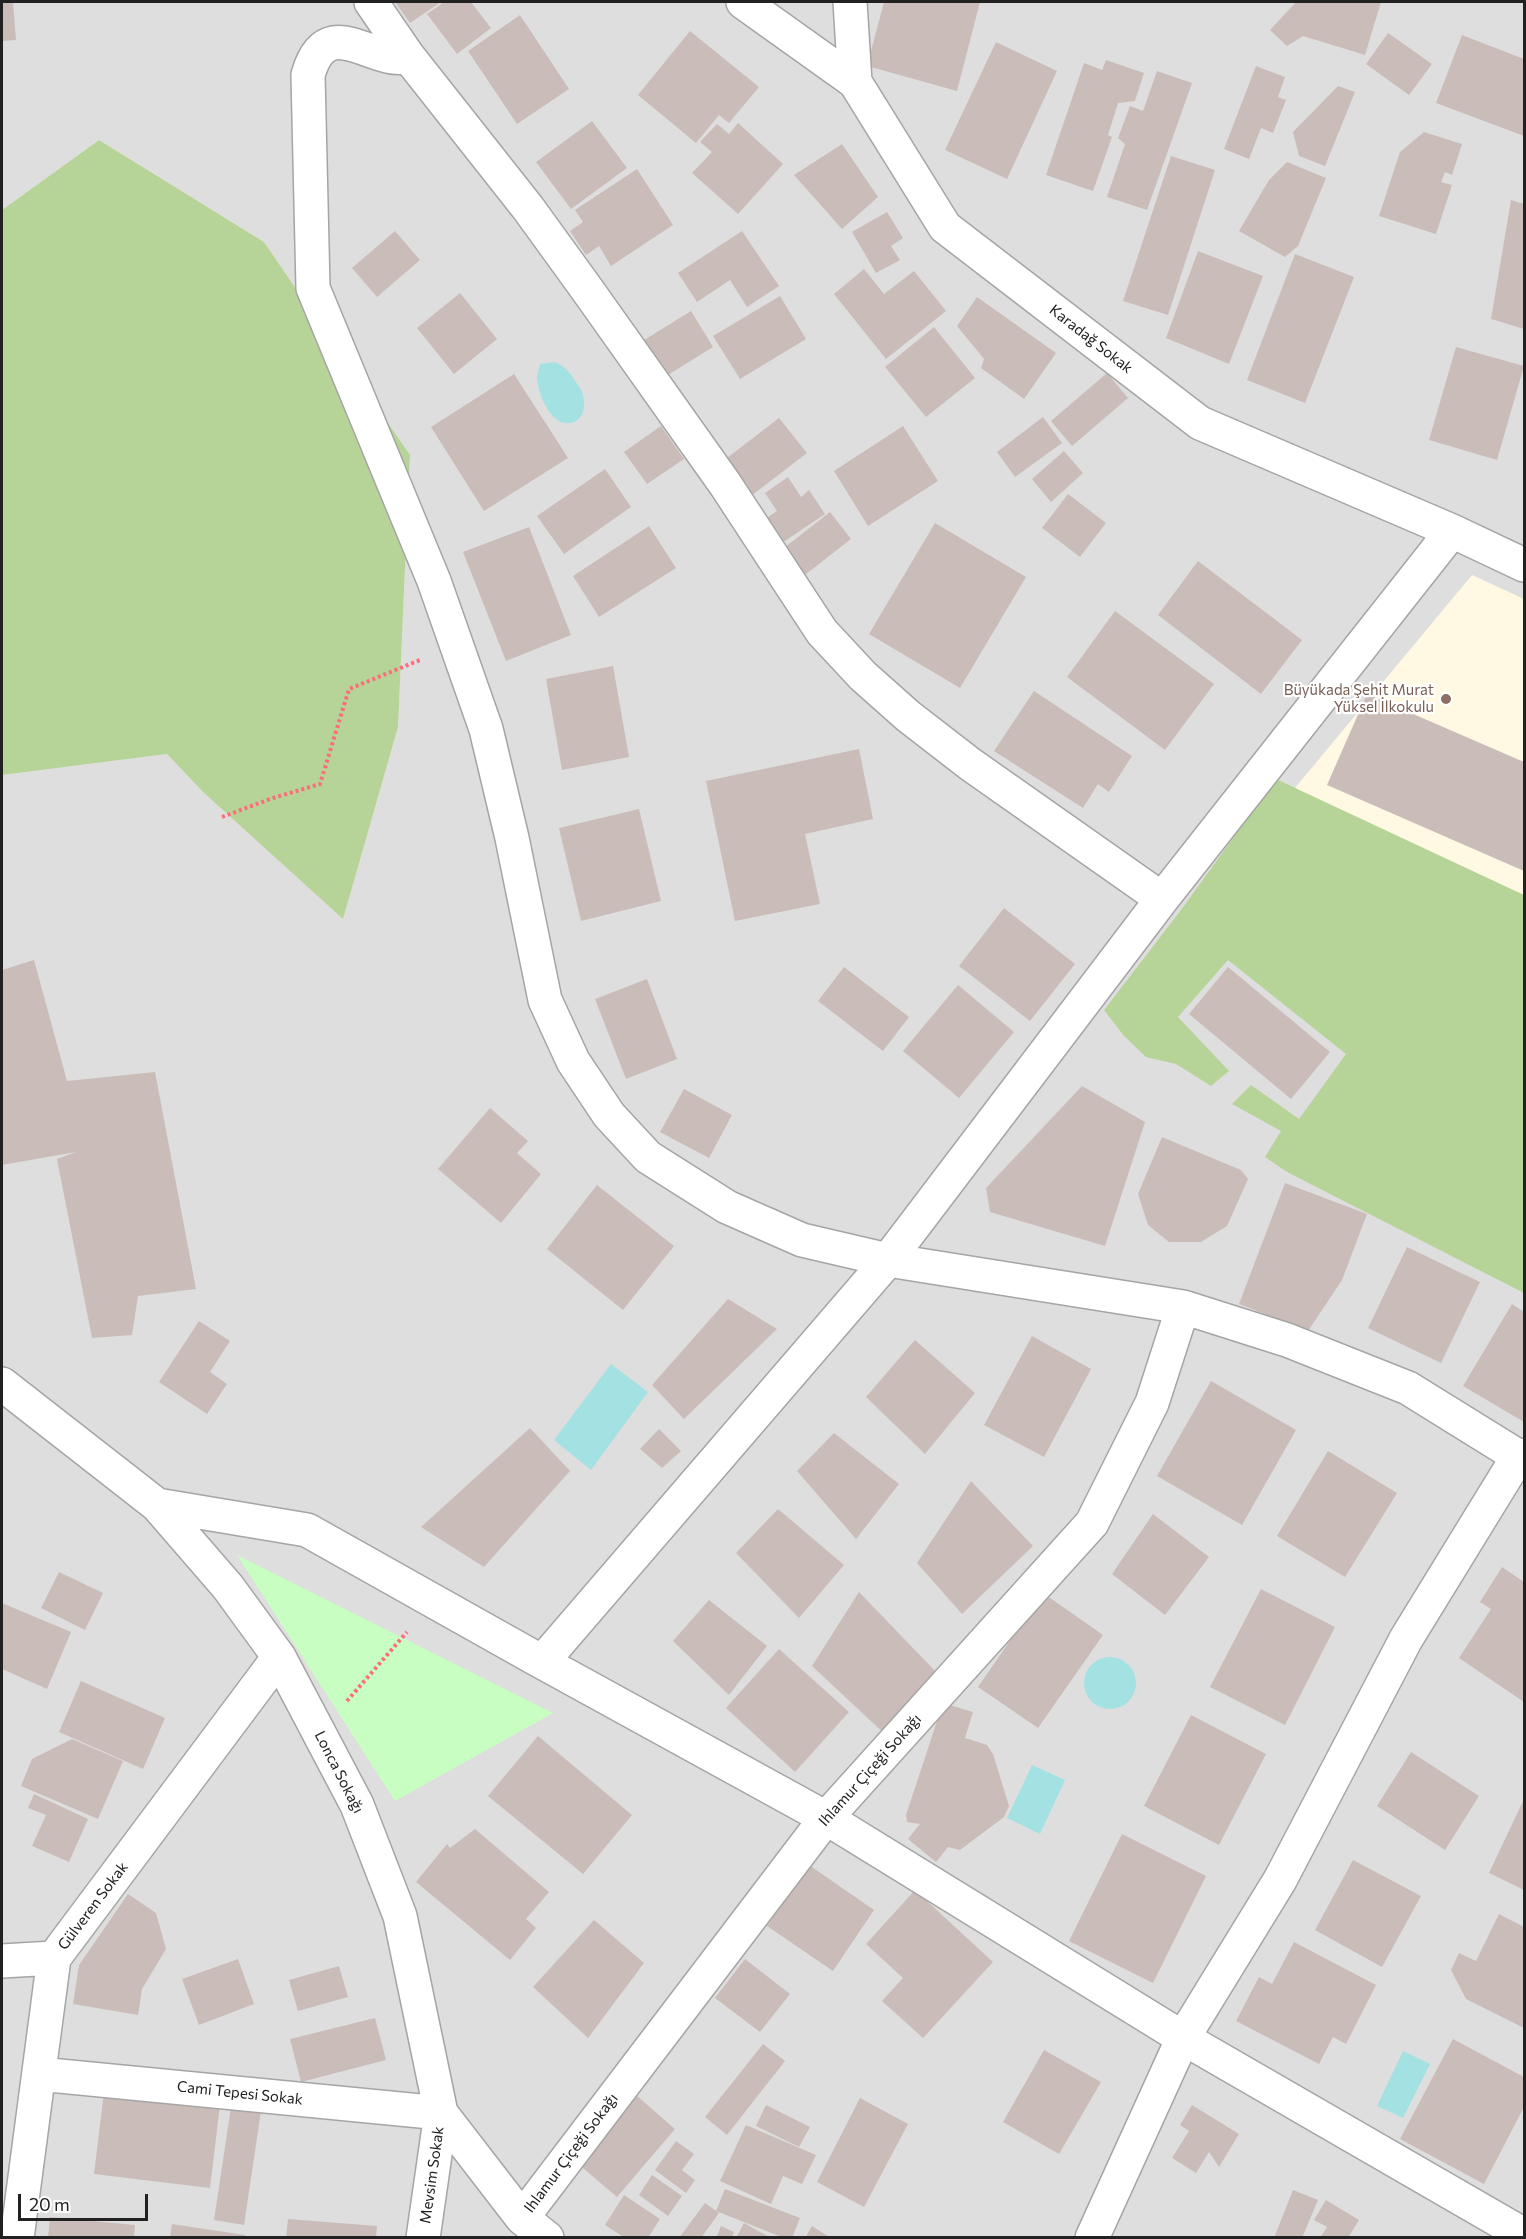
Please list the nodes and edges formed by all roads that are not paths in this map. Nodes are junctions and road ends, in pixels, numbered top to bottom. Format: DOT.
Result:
graph roads {
  1 [pos="371,2"];
  2 [pos="743,2"];
  3 [pos="850,2"];
  4 [pos="408,56"];
  5 [pos="855,82"];
  6 [pos="1452,531"];
  7 [pos="1524,565"];
  8 [pos="1162,900"];
  9 [pos="888,1260"];
  10 [pos="1183,1306"];
  11 [pos="2,1384"];
  12 [pos="1522,1457"];
  13 [pos="156,1505"];
  14 [pos="279,1657"];
  15 [pos="542,1662"];
  16 [pos="826,1818"];
  17 [pos="54,1958"];
  18 [pos="2,1961"];
  19 [pos="1183,2038"];
  20 [pos="39,2074"];
  21 [pos="441,2113"];
  22 [pos="12,2196"];
  23 [pos="534,2228"];
  24 [pos="1524,2235"];
  25 [pos="17,2238"];
  26 [pos="423,2238"];
  27 [pos="1092,2238"];
  1 -- 4 [label="street"];
  2 -- 5 [label="street, Karadağ Sokak"];
  3 -- 5 [label="street"];
  4 -- 8 [label="street"];
  4 -- 9 [label="street"];
  5 -- 6 [label="street, Karadağ Sokak"];
  6 -- 7 [label="street, Karadağ Sokak"];
  6 -- 8 [label="street"];
  8 -- 9 [label="street"];
  9 -- 10 [label="street"];
  9 -- 15 [label="street"];
  10 -- 12 [label="street"];
  10 -- 16 [label="street, Ihlamur Çiçeği Sokağı"];
  11 -- 13 [label="street, Lonca Sokağı"];
  12 -- 19 [label="street"];
  13 -- 14 [label="street, Lonca Sokağı"];
  13 -- 15 [label="street"];
  14 -- 17 [label="street, Gülveren Sokak"];
  14 -- 21 [label="street, Lonca Sokağı"];
  15 -- 16 [label="street"];
  16 -- 19 [label="street"];
  16 -- 23 [label="street, Ihlamur Çiçeği Sokağı"];
  17 -- 18 [label="street"];
  17 -- 20 [label="street, Gülveren Sokak"];
  19 -- 24 [label="street"];
  19 -- 27 [label="street"];
  20 -- 21 [label="street, Cami Tepesi Sokak"];
  20 -- 22 [label="street, Gülveren Sokak"];
  21 -- 23 [label="street, Lonca Sokağı"];
  21 -- 26 [label="street, Mevsim Sokak"];
  22 -- 25 [label="street, Gülveren Sokak"];
}
